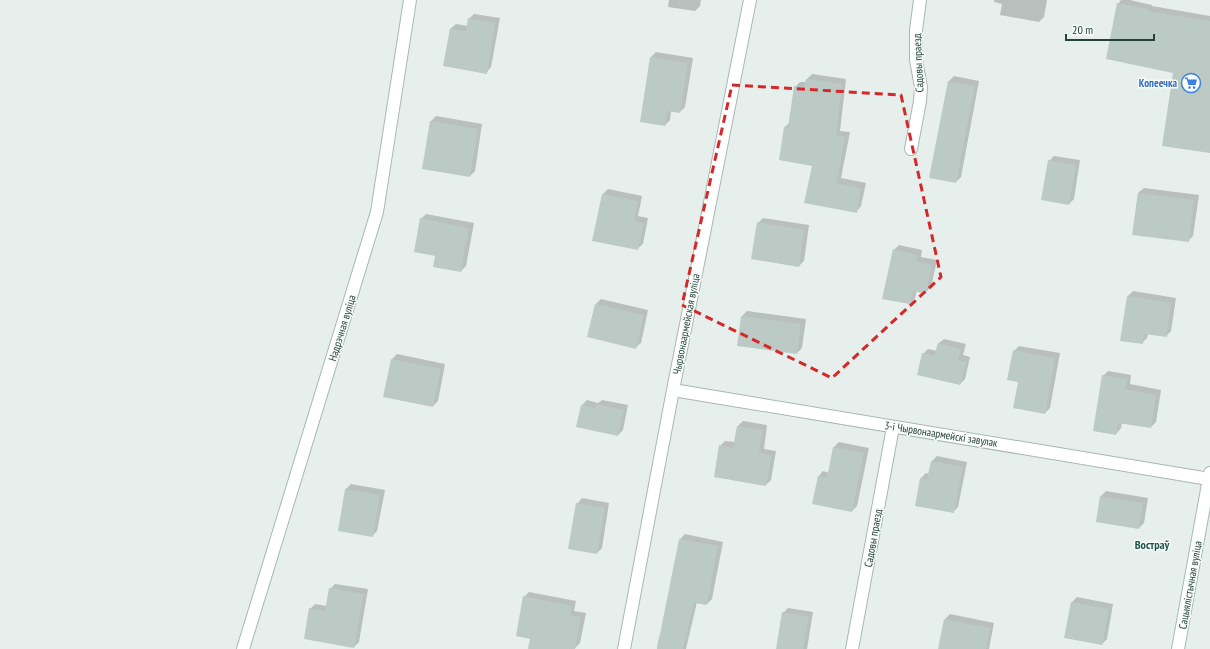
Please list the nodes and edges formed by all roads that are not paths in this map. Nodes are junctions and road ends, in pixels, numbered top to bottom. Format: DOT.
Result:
graph roads {
  1 [pos="410,0"];
  2 [pos="750,0"];
  3 [pos="920,0"];
  4 [pos="911,149"];
  5 [pos="673,390"];
  6 [pos="893,427"];
  7 [pos="1210,476"];
  8 [pos="1206,521"];
  9 [pos="243,649"];
  10 [pos="624,649"];
  11 [pos="852,649"];
  12 [pos="1178,649"];
  1 -- 9 [label="street, Надрэчная вуліца"];
  2 -- 5 [label="street, Чырвонаармейская вуліца"];
  3 -- 4 [label="street, Садовы праезд"];
  5 -- 6 [label="street, 3-і Чырвонаармейскі завулак"];
  5 -- 10 [label="street, Чырвонаармейская вуліца"];
  6 -- 7 [label="street, 3-і Чырвонаармейскі завулак"];
  6 -- 11 [label="street, Садовы праезд"];
  7 -- 8 [label="street, Сацыялістычная вуліца"];
  8 -- 12 [label="street, Сацыялістычная вуліца"];
}
